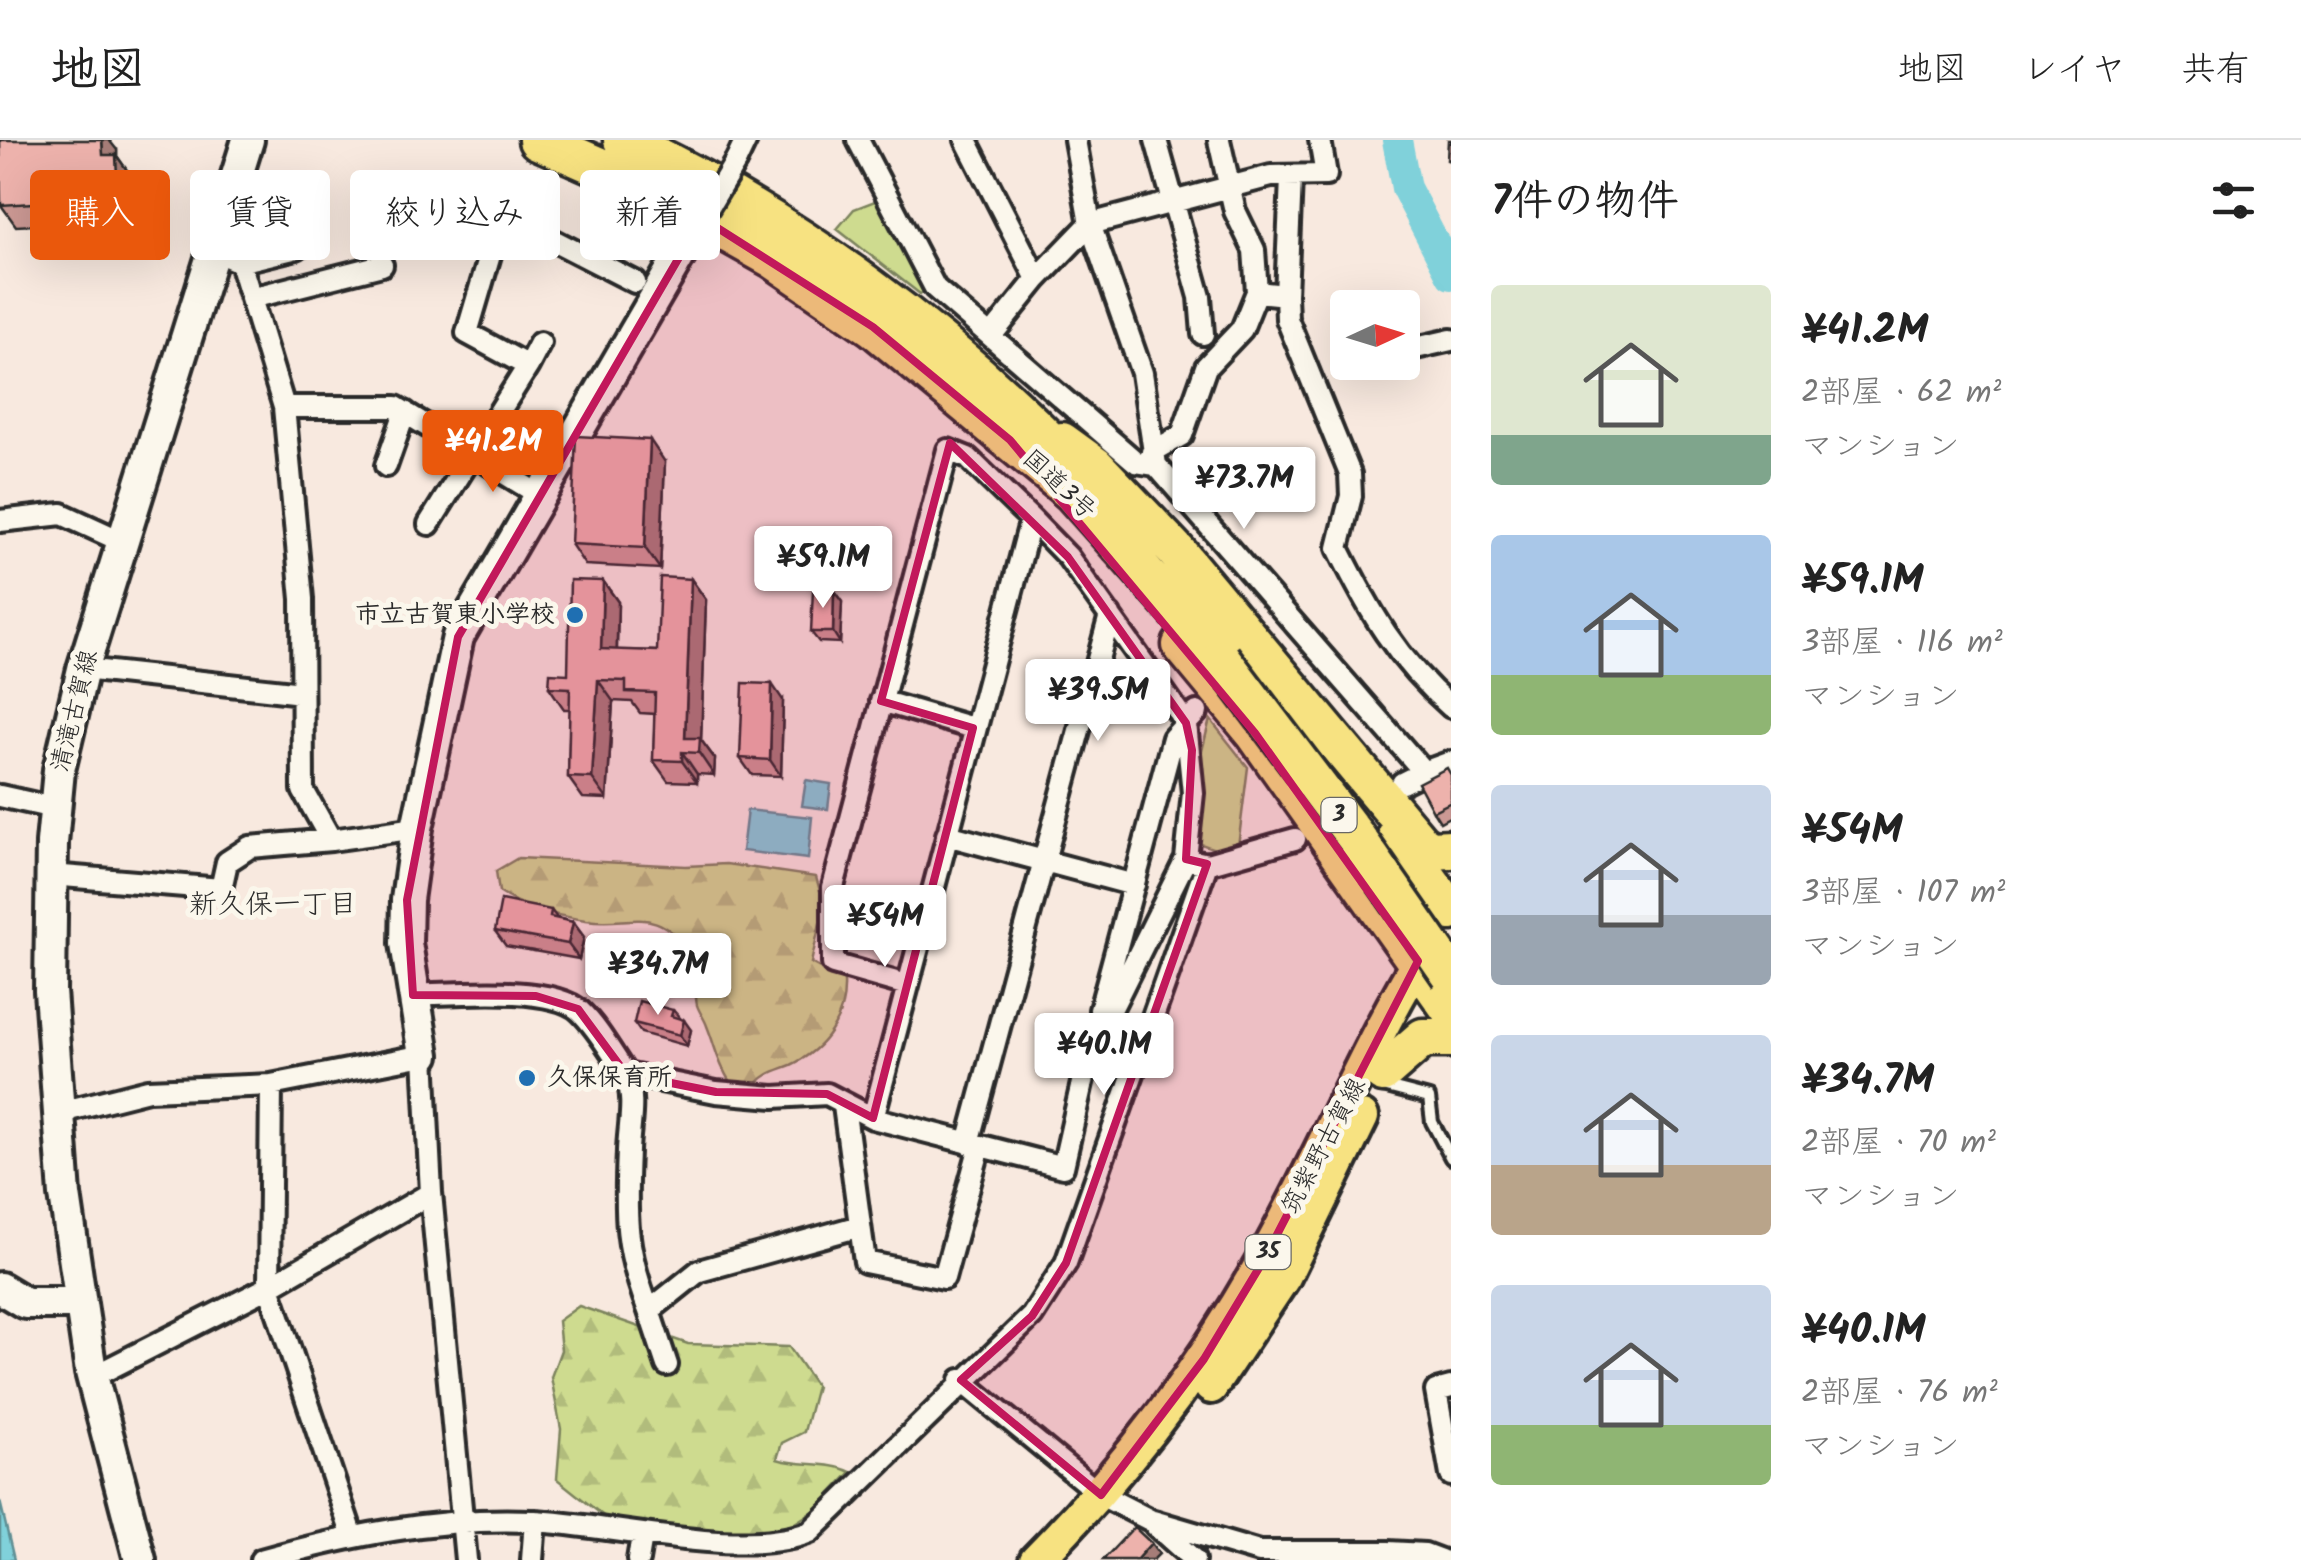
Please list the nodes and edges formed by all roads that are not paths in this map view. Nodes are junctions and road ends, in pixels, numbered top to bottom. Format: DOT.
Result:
graph roads {
  1 [pos="248,140"];
  2 [pos="538,140"];
  3 [pos="623,140"];
  4 [pos="746,140"];
  5 [pos="858,140"];
  6 [pos="966,140"];
  7 [pos="1075,140"];
  8 [pos="1156,140"];
  9 [pos="1219,140"];
  10 [pos="1320,140"];
  11 [pos="242,170"];
  12 [pos="1292,178"];
  13 [pos="1231,186"];
  14 [pos="720,188"];
  15 [pos="1174,204"];
  16 [pos="1090,224"];
  17 [pos="225,260"];
  18 [pos="228,260"];
  19 [pos="677,260"];
  20 [pos="382,265"];
  21 [pos="1037,278"];
  22 [pos="635,282"];
  23 [pos="1256,292"];
  24 [pos="1286,295"];
  25 [pos="251,298"];
  26 [pos="1203,334"];
  27 [pos="991,336"];
  28 [pos="1451,340"];
  29 [pos="540,343"];
  30 [pos="1420,347"];
  31 [pos="528,366"];
  32 [pos="284,407"];
  33 [pos="405,412"];
  34 [pos="1021,431"];
  35 [pos="473,454"];
  36 [pos="1154,458"];
  37 [pos="386,466"];
  38 [pos="538,494"];
  39 [pos="1031,519"];
  40 [pos="0,521"];
  41 [pos="429,524"];
  42 [pos="122,542"];
  43 [pos="1110,615"];
  44 [pos="1288,647"];
  45 [pos="1229,654"];
  46 [pos="82,669"];
  47 [pos="302,693"];
  48 [pos="881,701"];
  49 [pos="1451,707"];
  50 [pos="1192,717"];
  51 [pos="974,728"];
  52 [pos="1451,762"];
  53 [pos="1424,772"];
  54 [pos="1402,783"];
  55 [pos="0,796"];
  56 [pos="54,808"];
  57 [pos="417,828"];
  58 [pos="947,835"];
  59 [pos="1295,839"];
  60 [pos="331,840"];
  61 [pos="1451,849"];
  62 [pos="1186,859"];
  63 [pos="1042,860"];
  64 [pos="1207,864"];
  65 [pos="51,875"];
  66 [pos="1134,885"];
  67 [pos="1451,910"];
  68 [pos="1451,942"];
  69 [pos="1433,971"];
  70 [pos="907,985"];
  71 [pos="412,995"];
  72 [pos="1451,1010"];
  73 [pos="1451,1038"];
  74 [pos="424,1054"];
  75 [pos="1088,1056"];
  76 [pos="626,1074"];
  77 [pos="1380,1079"];
  78 [pos="271,1085"];
  79 [pos="844,1106"];
  80 [pos="57,1113"];
  81 [pos="874,1118"];
  82 [pos="974,1144"];
  83 [pos="1451,1158"];
  84 [pos="431,1193"];
  85 [pos="860,1226"];
  86 [pos="269,1287"];
  87 [pos="0,1288"];
  88 [pos="78,1304"];
  89 [pos="650,1311"];
  90 [pos="667,1365"];
  91 [pos="91,1372"];
  92 [pos="961,1380"];
  93 [pos="1451,1388"];
  94 [pos="1451,1475"];
  95 [pos="1110,1500"];
  96 [pos="1150,1520"];
  97 [pos="535,1521"];
  98 [pos="465,1522"];
  99 [pos="352,1534"];
  100 [pos="642,1536"];
  101 [pos="1260,1556"];
  102 [pos="140,1560"];
  103 [pos="261,1560"];
  104 [pos="466,1560"];
  105 [pos="532,1560"];
  106 [pos="638,1560"];
  107 [pos="1036,1560"];
  108 [pos="1068,1560"];
  109 [pos="1194,1560"];
  110 [pos="1441,1560"];
  1 -- 11 [label="main road, 清滝古賀線"];
  2 -- 34 [label="highway, 国道3号 / 3"];
  3 -- 34 [label="highway, 国道3号 / 3"];
  4 -- 14 [label="street, bridge"];
  5 -- 27 [label="street"];
  6 -- 21 [label="street"];
  7 -- 16 [label="street"];
  8 -- 15 [label="street"];
  9 -- 13 [label="street"];
  10 -- 12 [label="street"];
  12 -- 13 [label="street"];
  12 -- 24 [label="street"];
  13 -- 15 [label="street"];
  13 -- 23 [label="street"];
  15 -- 16 [label="street"];
  15 -- 26 [label="street"];
  16 -- 21 [label="street"];
  16 -- 36 [label="street"];
  17 -- 42 [label="main road, 清滝古賀線"];
  18 -- 25 [label="street"];
  19 -- 38 [label="main road"];
  20 -- 25 [label="street"];
  21 -- 27 [label="street"];
  22 -- 31 [label="street"];
  23 -- 24 [label="street"];
  23 -- 36 [label="street"];
  24 -- 49 [label="street"];
  25 -- 32 [label="street"];
  27 -- 36 [label="street"];
  28 -- 30 [label="street"];
  29 -- 31 [label="street"];
  31 -- 35 [label="street"];
  32 -- 33 [label="street"];
  32 -- 47 [label="street"];
  33 -- 35 [label="street"];
  33 -- 37 [label="street"];
  34 -- 44 [label="highway"];
  34 -- 45 [label="highway, 国道3号 / 3"];
  34 -- 69 [label="highway"];
  35 -- 38 [label="street"];
  35 -- 41 [label="street"];
  36 -- 44 [label="street"];
  38 -- 57 [label="main road"];
  39 -- 43 [label="street"];
  39 -- 48 [label="street"];
  39 -- 51 [label="street"];
  40 -- 42 [label="street"];
  42 -- 46 [label="main road, 清滝古賀線"];
  43 -- 50 [label="street"];
  43 -- 63 [label="street"];
  44 -- 53 [label="street"];
  44 -- 61 [label="highway"];
  44 -- 67 [label="highway"];
  45 -- 68 [label="highway, 国道3号 / 3"];
  45 -- 69 [label="highway, 国道3号 / 3, bridge"];
  46 -- 47 [label="street"];
  46 -- 56 [label="main road, 清滝古賀線"];
  47 -- 60 [label="street"];
  48 -- 51 [label="street"];
  48 -- 70 [label="street"];
  50 -- 62 [label="street"];
  50 -- 66 [label="street"];
  51 -- 58 [label="street"];
  52 -- 53 [label="street"];
  53 -- 54 [label="street"];
  55 -- 56 [label="street"];
  56 -- 65 [label="main road, 清滝古賀線"];
  57 -- 60 [label="street"];
  57 -- 71 [label="main road"];
  58 -- 63 [label="street"];
  58 -- 70 [label="street"];
  59 -- 64 [label="street"];
  60 -- 65 [label="street"];
  62 -- 64 [label="street"];
  62 -- 75 [label="street"];
  63 -- 66 [label="street"];
  63 -- 82 [label="street"];
  64 -- 92 [label="street"];
  65 -- 80 [label="main road, 清滝古賀線"];
  66 -- 75 [label="street"];
  67 -- 69 [label="main road, 筑紫野古賀線 / 35"];
  69 -- 72 [label="highway"];
  69 -- 77 [label="main road, 筑紫野古賀線 / 35"];
  69 -- 95 [label="main road, 筑紫野古賀線 / 35"];
  70 -- 81 [label="street"];
  71 -- 74 [label="main road"];
  71 -- 76 [label="street"];
  73 -- 77 [label="highway"];
  74 -- 78 [label="street"];
  74 -- 84 [label="street"];
  75 -- 82 [label="street"];
  76 -- 79 [label="street"];
  76 -- 89 [label="street"];
  77 -- 83 [label="lane"];
  77 -- 95 [label="main road, 筑紫野古賀線 / 35"];
  78 -- 80 [label="street"];
  78 -- 86 [label="street"];
  79 -- 81 [label="street"];
  79 -- 85 [label="street"];
  80 -- 88 [label="main road, 清滝古賀線"];
  81 -- 82 [label="street"];
  82 -- 85 [label="street"];
  84 -- 86 [label="street"];
  84 -- 98 [label="street"];
  85 -- 89 [label="street"];
  86 -- 91 [label="street"];
  86 -- 99 [label="street"];
  87 -- 88 [label="main road"];
  88 -- 91 [label="main road, 清滝古賀線"];
  89 -- 90 [label="street"];
  91 -- 102 [label="main road, 清滝古賀線"];
  92 -- 95 [label="street"];
  92 -- 100 [label="street"];
  93 -- 94 [label="street"];
  95 -- 96 [label="street"];
  95 -- 107 [label="main road, 筑紫野古賀線 / 35"];
  95 -- 108 [label="main road, 筑紫野古賀線 / 35"];
  96 -- 101 [label="street"];
  96 -- 109 [label="street"];
  97 -- 98 [label="street"];
  97 -- 100 [label="street"];
  97 -- 105 [label="street"];
  98 -- 99 [label="street"];
  98 -- 104 [label="street"];
  99 -- 103 [label="street"];
  100 -- 106 [label="street"];
  101 -- 110 [label="street"];
}
